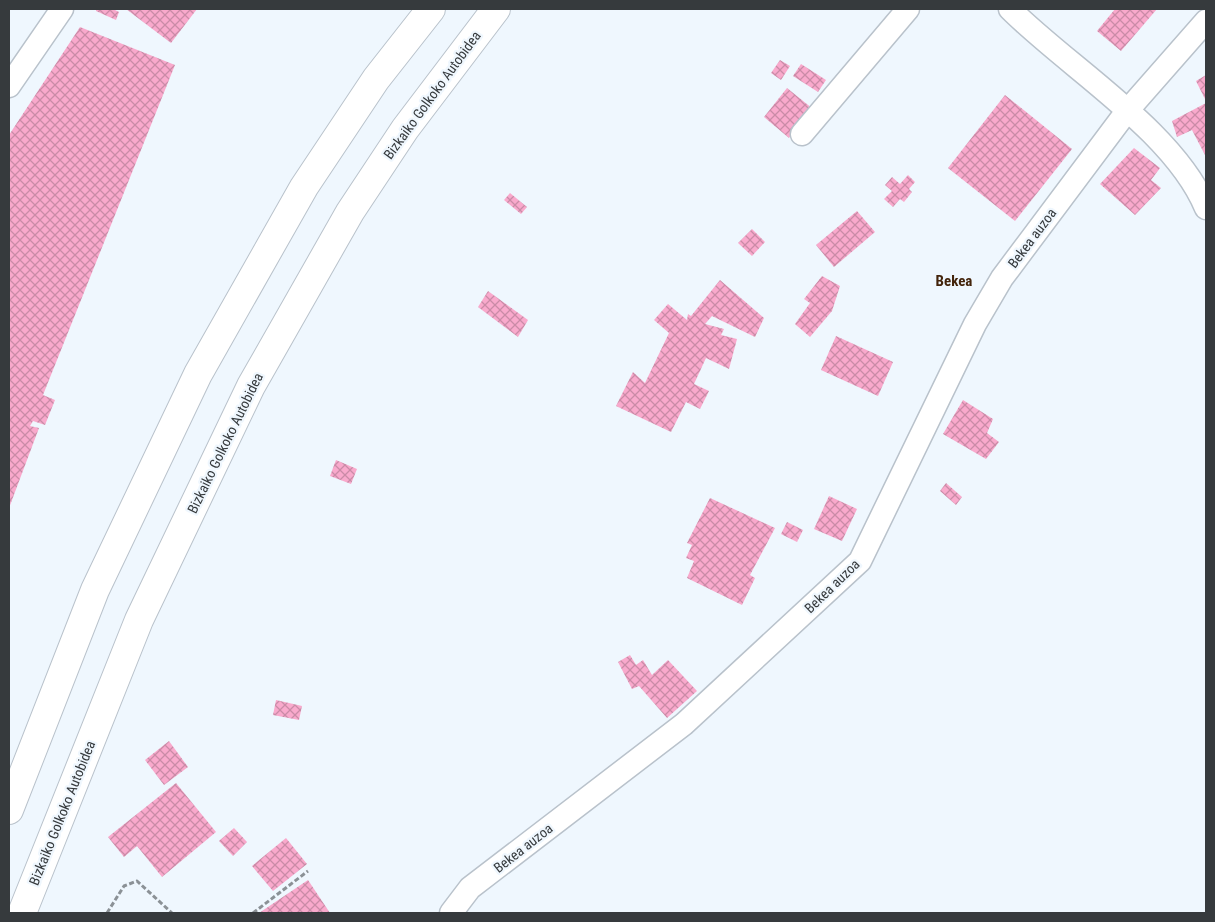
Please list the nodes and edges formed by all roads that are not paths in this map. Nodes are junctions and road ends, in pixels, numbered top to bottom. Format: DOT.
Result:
graph roads {
  1 [pos="62,9"];
  2 [pos="419,9"];
  3 [pos="431,9"];
  4 [pos="496,9"];
  5 [pos="908,9"];
  6 [pos="1010,9"];
  7 [pos="1206,21"];
  8 [pos="376,79"];
  9 [pos="9,86"];
  10 [pos="1127,111"];
  11 [pos="802,134"];
  12 [pos="1206,208"];
  13 [pos="9,810"];
  14 [pos="22,913"];
  15 [pos="451,913"];
  1 -- 9 [label="street"];
  2 -- 8 [label="highway"];
  3 -- 8 [label="highway"];
  4 -- 14 [label="highway, Bizkaiko Golkoko Autobidea"];
  5 -- 11 [label="street"];
  6 -- 10 [label="street"];
  7 -- 10 [label="street, Bekea auzoa"];
  8 -- 13 [label="highway"];
  10 -- 12 [label="street"];
  10 -- 15 [label="street, Bekea auzoa"];
}
